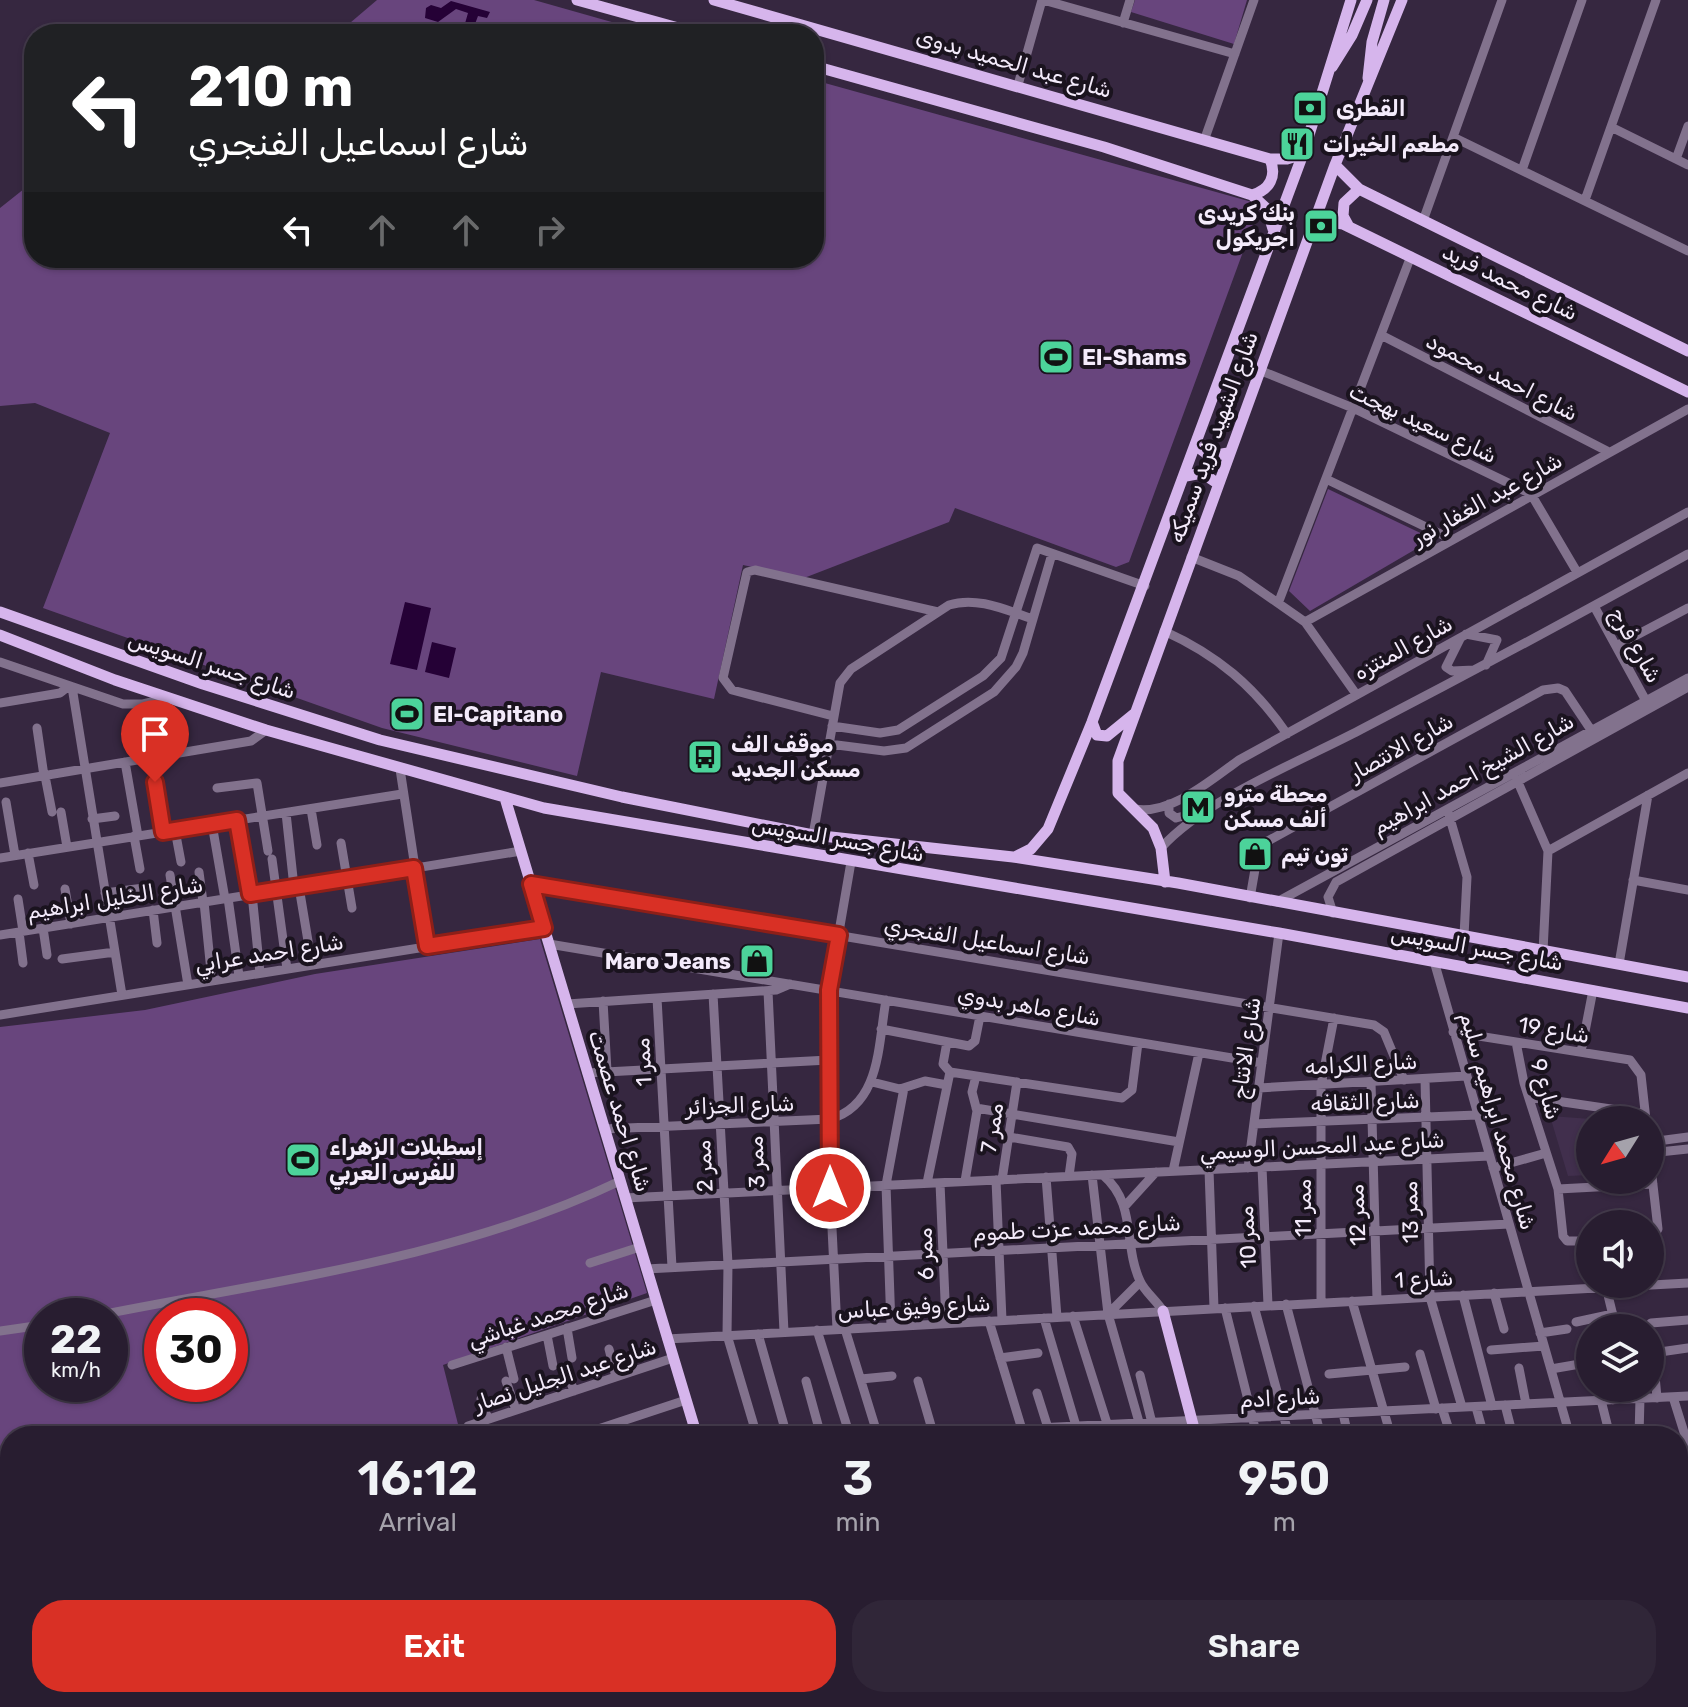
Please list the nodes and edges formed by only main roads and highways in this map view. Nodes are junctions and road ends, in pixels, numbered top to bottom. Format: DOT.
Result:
graph roads {
  1 [pos="577,0"];
  2 [pos="714,0"];
  3 [pos="1351,0"];
  4 [pos="1367,0"];
  5 [pos="1384,0"];
  6 [pos="1402,0"];
  7 [pos="731,2"];
  8 [pos="664,24"];
  9 [pos="807,24"];
  10 [pos="824,29"];
  11 [pos="824,69"];
  12 [pos="1328,73"];
  13 [pos="1368,87"];
  14 [pos="1303,154"];
  15 [pos="1270,159"];
  16 [pos="1335,165"];
  17 [pos="1359,189"];
  18 [pos="1252,195"];
  19 [pos="1312,226"];
  20 [pos="1349,228"];
  21 [pos="1273,229"];
  22 [pos="1688,351"];
  23 [pos="1688,392"];
  24 [pos="1195,445"];
  25 [pos="1228,453"];
  26 [pos="1186,476"];
  27 [pos="1217,483"];
  28 [pos="0,612"];
  29 [pos="0,635"];
  30 [pos="82,643"];
  31 [pos="122,656"];
  32 [pos="74,665"];
  33 [pos="115,680"];
  34 [pos="1134,714"];
  35 [pos="1092,722"];
  36 [pos="505,798"];
  37 [pos="1013,857"];
  38 [pos="1165,882"];
  39 [pos="1688,977"];
  40 [pos="1688,1008"];
  41 [pos="1163,1311"];
  42 [pos="694,1426"];
  43 [pos="1193,1426"];
  1 -- 8 [label="main road"];
  2 -- 7 [label="main road, شارع عبد الحميد بدوى"];
  3 -- 12 [label="main road, شارع الشهيد فريد سميكه"];
  4 -- 12 [label="main road"];
  5 -- 13 [label="main road"];
  6 -- 13 [label="main road, شارع الشهيد فريد سميكه"];
  7 -- 9 [label="main road, شارع عبد الحميد بدوى"];
  10 -- 15 [label="main road, شارع عبد الحميد بدوى"];
  11 -- 18 [label="main road"];
  12 -- 14 [label="main road, شارع الشهيد فريد سميكه"];
  13 -- 16 [label="main road, شارع الشهيد فريد سميكه"];
  14 -- 15 [label="main road, شارع عبد الحميد بدوى"];
  14 -- 21 [label="main road, شارع الشهيد فريد سميكه"];
  15 -- 18 [label="main road"];
  16 -- 17 [label="main road, شارع محمد فريد"];
  16 -- 19 [label="main road, شارع الشهيد فريد سميكه"];
  17 -- 20 [label="main road"];
  17 -- 22 [label="main road, شارع محمد فريد"];
  18 -- 21 [label="main road"];
  19 -- 20 [label="main road, شارع محمد فريد"];
  19 -- 25 [label="main road, شارع الشهيد فريد سميكه"];
  20 -- 23 [label="main road, شارع محمد فريد"];
  21 -- 24 [label="main road, شارع الشهيد فريد سميكه"];
  24 -- 25 [label="main road"];
  24 -- 26 [label="main road, شارع الشهيد فريد سميكه"];
  25 -- 27 [label="main road, شارع الشهيد فريد سميكه"];
  26 -- 27 [label="main road"];
  26 -- 35 [label="main road, شارع الشهيد فريد سميكه"];
  27 -- 34 [label="main road, شارع الشهيد فريد سميكه"];
  28 -- 30 [label="main road, شارع جسر السويس"];
  29 -- 32 [label="main road, شارع جسر السويس"];
  30 -- 31 [label="main road, شارع جسر السويس"];
  30 -- 32 [label="main road"];
  31 -- 33 [label="main road"];
  31 -- 37 [label="main road, شارع جسر السويس"];
  32 -- 33 [label="main road, شارع جسر السويس"];
  33 -- 36 [label="main road, شارع جسر السويس"];
  34 -- 35 [label="main road"];
  34 -- 38 [label="main road, شارع الشهيد فريد سميكه"];
  35 -- 37 [label="main road, شارع الشهيد فريد سميكه"];
  36 -- 40 [label="main road, شارع جسر السويس"];
  36 -- 42 [label="main road, شارع احمد عصمت"];
  37 -- 38 [label="main road, شارع جسر السويس"];
  38 -- 39 [label="main road, شارع جسر السويس"];
  41 -- 43 [label="main road"];
}
